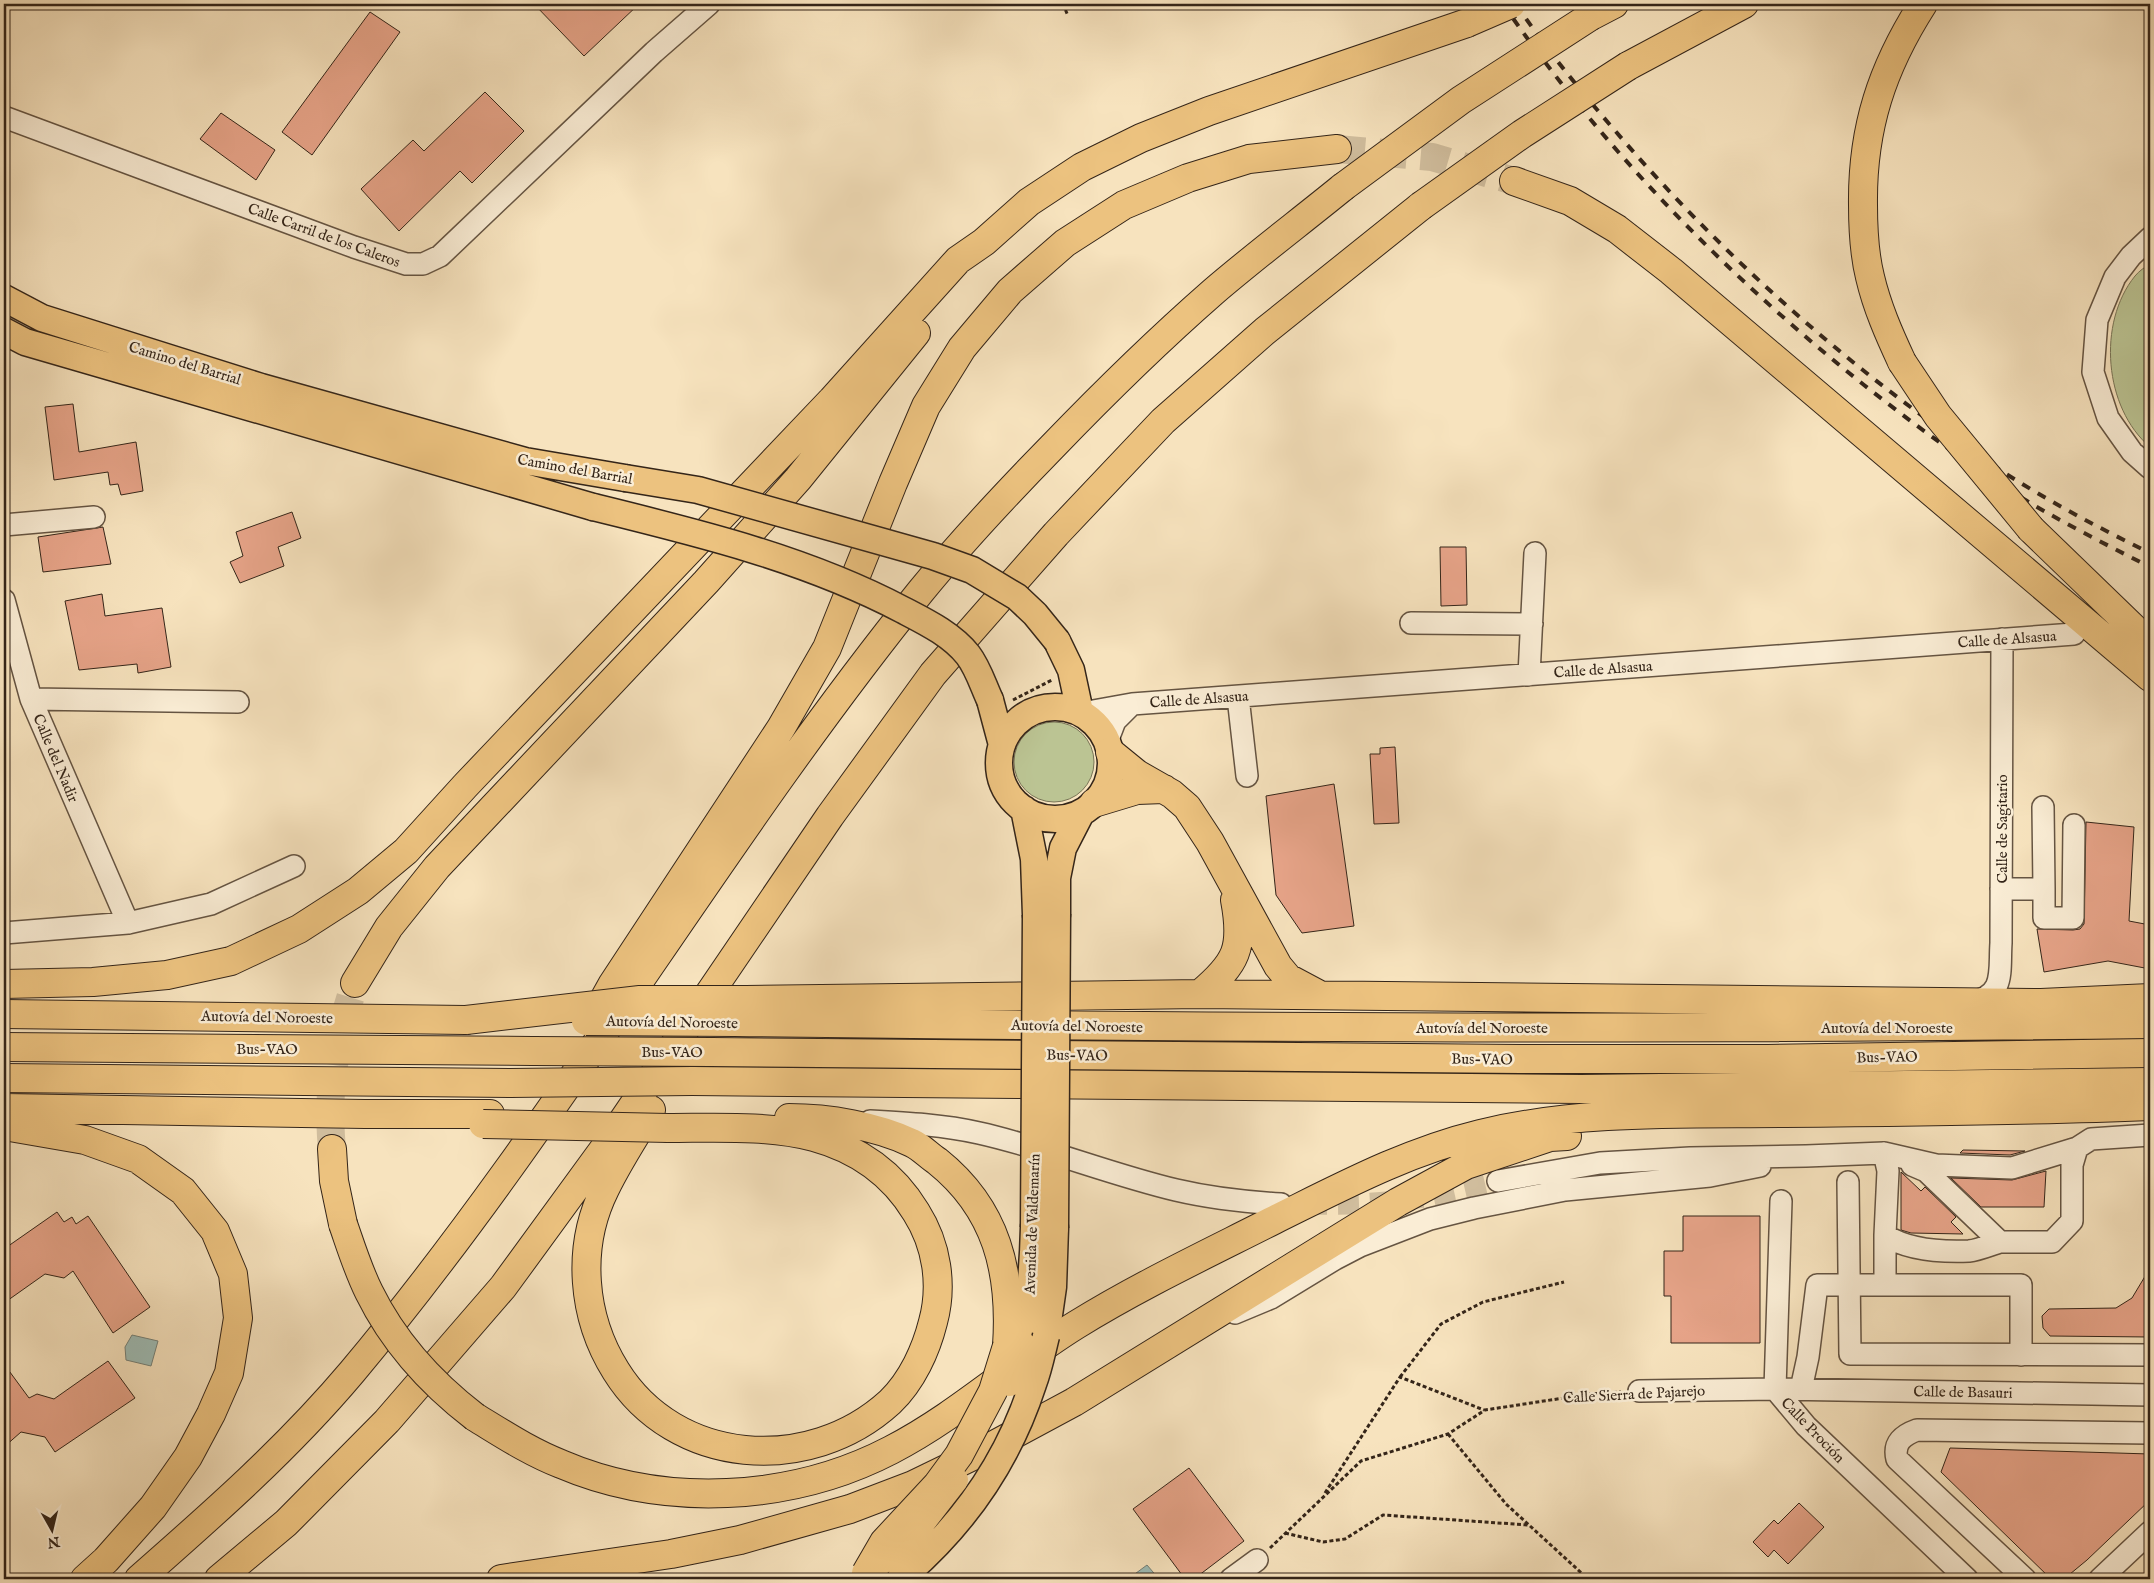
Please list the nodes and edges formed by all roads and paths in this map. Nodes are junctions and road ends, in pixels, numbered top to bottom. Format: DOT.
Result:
graph roads {
  1 [pos="709,4"];
  2 [pos="1063,4"];
  3 [pos="1511,4"];
  4 [pos="1744,4"];
  5 [pos="1923,4"];
  6 [pos="1602,10"];
  7 [pos="1068,16"];
  8 [pos="4,117"];
  9 [pos="1337,149"];
  10 [pos="1514,181"];
  11 [pos="2150,238"];
  12 [pos="984,242"];
  13 [pos="4,298"];
  14 [pos="4,331"];
  15 [pos="2150,468"];
  16 [pos="94,516"];
  17 [pos="4,525"];
  18 [pos="1535,553"];
  19 [pos="4,600"];
  20 [pos="1411,623"];
  21 [pos="1532,624"];
  22 [pos="2074,634"];
  23 [pos="2002,639"];
  24 [pos="2149,642"];
  25 [pos="1071,670"];
  26 [pos="1529,674"];
  27 [pos="2150,676"];
  28 [pos="1238,697"];
  29 [pos="31,699"];
  30 [pos="238,702"];
  31 [pos="1132,704"];
  32 [pos="991,705"];
  33 [pos="1081,713"];
  34 [pos="1002,746"];
  35 [pos="1109,747"];
  36 [pos="1247,776"];
  37 [pos="1164,789"];
  38 [pos="2043,807"];
  39 [pos="1087,808"];
  40 [pos="1024,809"];
  41 [pos="830,816"];
  42 [pos="2074,825"];
  43 [pos="294,866"];
  44 [pos="1233,886"];
  45 [pos="2002,889"];
  46 [pos="2044,889"];
  47 [pos="1046,914"];
  48 [pos="128,923"];
  49 [pos="4,933"];
  50 [pos="354,983"];
  51 [pos="4,984"];
  52 [pos="1200,994"];
  53 [pos="1320,995"];
  54 [pos="2150,998"];
  55 [pos="1970,1002"];
  56 [pos="740,1011"];
  57 [pos="4,1014"];
  58 [pos="2150,1024"];
  59 [pos="4,1047"];
  60 [pos="2150,1053"];
  61 [pos="4,1078"];
  62 [pos="2150,1082"];
  63 [pos="2150,1106"];
  64 [pos="4,1108"];
  65 [pos="805,1118"];
  66 [pos="2150,1120"];
  67 [pos="671,1122"];
  68 [pos="4,1126"];
  69 [pos="2150,1135"];
  70 [pos="2077,1148"];
  71 [pos="332,1149"];
  72 [pos="1884,1153"];
  73 [pos="1806,1156"];
  74 [pos="508,1171"];
  75 [pos="1498,1181"];
  76 [pos="1848,1182"];
  77 [pos="1781,1201"];
  78 [pos="1281,1204"];
  79 [pos="1885,1235"];
  80 [pos="2000,1242"];
  81 [pos="1564,1282"];
  82 [pos="1849,1285"];
  83 [pos="1885,1285"];
  84 [pos="1189,1332"];
  85 [pos="1025,1342"];
  86 [pos="2021,1355"];
  87 [pos="2150,1355"];
  88 [pos="1400,1377"];
  89 [pos="1775,1389"];
  90 [pos="1801,1389"];
  91 [pos="1639,1391"];
  92 [pos="2150,1395"];
  93 [pos="1485,1410"];
  94 [pos="2150,1433"];
  95 [pos="1448,1434"];
  96 [pos="1322,1497"];
  97 [pos="1528,1524"];
  98 [pos="2150,1532"];
  99 [pos="1285,1533"];
  100 [pos="1257,1560"];
  101 [pos="860,1576"];
  102 [pos="85,1579"];
  103 [pos="139,1579"];
  104 [pos="219,1579"];
  105 [pos="501,1579"];
  106 [pos="900,1579"];
  107 [pos="1231,1579"];
  108 [pos="1588,1579"];
  109 [pos="1967,1579"];
  110 [pos="2025,1579"];
  111 [pos="2100,1579"];
  1 -- 8 [label="street, Calle Carril de los Caleros"];
  2 -- 7 [label="path"];
  3 -- 12 [label="highway, bridge"];
  4 -- 41 [label="highway, bridge"];
  5 -- 24 [label="highway, bridge"];
  6 -- 74 [label="highway, bridge"];
  9 -- 74 [label="highway"];
  10 -- 27 [label="highway"];
  11 -- 15 [label="street"];
  12 -- 50 [label="highway"];
  12 -- 51 [label="highway"];
  13 -- 25 [label="main road, Camino del Barrial, bridge"];
  14 -- 32 [label="main road, Camino del Barrial, bridge"];
  16 -- 17 [label="street"];
  18 -- 21 [label="street"];
  19 -- 29 [label="street"];
  20 -- 21 [label="street"];
  21 -- 26 [label="street"];
  22 -- 23 [label="street, Calle de Alsasua"];
  23 -- 26 [label="street, Calle de Alsasua"];
  23 -- 45 [label="street, Calle de Sagitario"];
  25 -- 32 [label="path"];
  25 -- 33 [label="main road, Camino del Barrial"];
  26 -- 28 [label="street, Calle de Alsasua"];
  28 -- 31 [label="street, Calle de Alsasua"];
  28 -- 36 [label="street"];
  29 -- 30 [label="street, Calle del Nadir"];
  29 -- 48 [label="street, Calle del Nadir"];
  31 -- 33 [label="street, Calle de Alsasua"];
  31 -- 35 [label="street, Calle de Alsasua"];
  32 -- 34 [label="main road, Camino del Barrial"];
  33 -- 34 [label="main road"];
  33 -- 35 [label="main road"];
  34 -- 40 [label="main road"];
  35 -- 37 [label="highway"];
  35 -- 39 [label="main road"];
  37 -- 39 [label="highway"];
  37 -- 44 [label="highway"];
  38 -- 46 [label="street"];
  39 -- 40 [label="main road"];
  39 -- 47 [label="main road, Avenida de Valdemarín"];
  40 -- 47 [label="main road, Avenida de Valdemarín"];
  41 -- 67 [label="highway"];
  41 -- 104 [label="highway"];
  42 -- 46 [label="street"];
  43 -- 48 [label="street"];
  44 -- 52 [label="highway"];
  44 -- 53 [label="highway"];
  45 -- 46 [label="street"];
  45 -- 55 [label="street, Calle de Sagitario"];
  47 -- 85 [label="main road, Avenida de Valdemarín, bridge"];
  48 -- 49 [label="street"];
  52 -- 53 [label="highway"];
  52 -- 56 [label="highway"];
  53 -- 55 [label="highway"];
  54 -- 55 [label="highway"];
  56 -- 57 [label="highway, Autovía del Noroeste, bridge"];
  56 -- 58 [label="highway, Autovía del Noroeste"];
  59 -- 60 [label="highway, Bus-VAO, bridge"];
  61 -- 62 [label="highway, bridge"];
  63 -- 71 [label="highway, bridge"];
  64 -- 67 [label="highway, bridge"];
  65 -- 67 [label="highway"];
  65 -- 78 [label="street"];
  65 -- 85 [label="highway"];
  66 -- 84 [label="highway"];
  68 -- 102 [label="highway"];
  69 -- 70 [label="street"];
  70 -- 72 [label="street"];
  70 -- 80 [label="street"];
  72 -- 73 [label="street"];
  72 -- 79 [label="street"];
  72 -- 80 [label="street"];
  73 -- 75 [label="street"];
  73 -- 84 [label="street"];
  74 -- 103 [label="highway"];
  76 -- 82 [label="street"];
  77 -- 89 [label="street, Calle Proción"];
  79 -- 80 [label="street"];
  79 -- 83 [label="street"];
  81 -- 88 [label="path"];
  82 -- 83 [label="street"];
  82 -- 86 [label="street"];
  82 -- 90 [label="street"];
  83 -- 86 [label="street"];
  84 -- 105 [label="highway"];
  85 -- 101 [label="highway, bridge"];
  85 -- 106 [label="main road, Avenida de Valdemarín, bridge"];
  86 -- 87 [label="street"];
  88 -- 93 [label="path"];
  88 -- 96 [label="path"];
  89 -- 90 [label="street, Calle de Basauri"];
  89 -- 91 [label="street, Calle Sierra de Pajarejo"];
  89 -- 109 [label="street, Calle Proción"];
  90 -- 92 [label="street, Calle de Basauri"];
  91 -- 93 [label="path, Calle Sierra de Pajarejo"];
  93 -- 95 [label="path, Calle Sierra de Pajarejo"];
  94 -- 110 [label="street"];
  95 -- 96 [label="path, Calle Sierra de Pajarejo"];
  95 -- 97 [label="path"];
  96 -- 99 [label="path"];
  97 -- 99 [label="path"];
  97 -- 108 [label="path"];
  98 -- 111 [label="street"];
  99 -- 100 [label="path"];
  100 -- 107 [label="street"];
}
